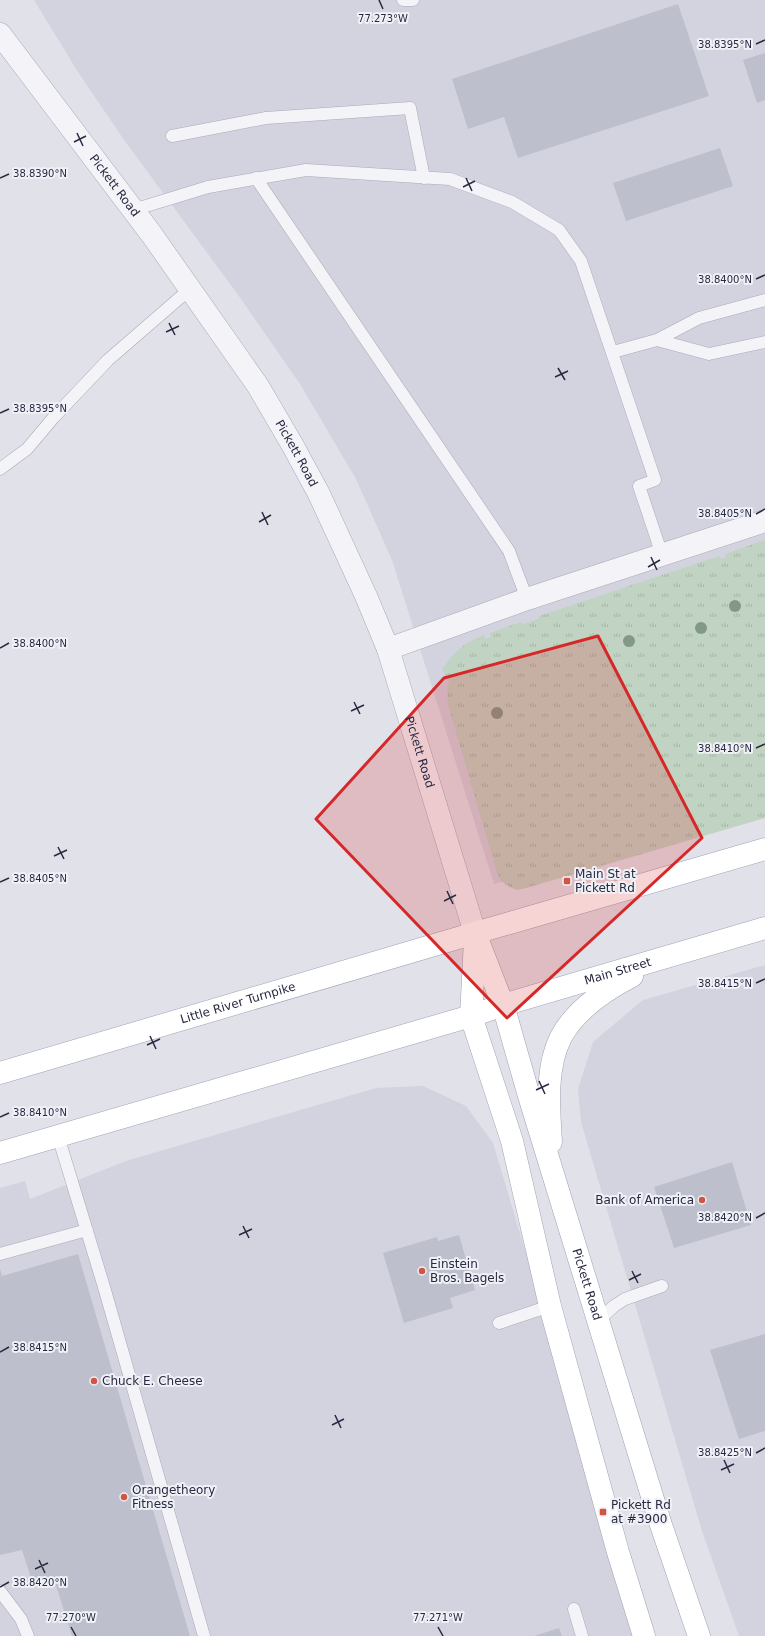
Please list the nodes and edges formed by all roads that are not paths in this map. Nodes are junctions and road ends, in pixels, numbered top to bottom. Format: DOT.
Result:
graph roads {
  1 [pos="403,0"];
  2 [pos="413,0"];
  3 [pos="0,34"];
  4 [pos="172,136"];
  5 [pos="256,178"];
  6 [pos="424,178"];
  7 [pos="133,210"];
  8 [pos="190,290"];
  9 [pos="765,300"];
  10 [pos="657,340"];
  11 [pos="765,342"];
  12 [pos="613,352"];
  13 [pos="0,469"];
  14 [pos="765,521"];
  15 [pos="662,555"];
  16 [pos="526,599"];
  17 [pos="388,649"];
  18 [pos="765,849"];
  19 [pos="765,928"];
  20 [pos="475,933"];
  21 [pos="663,958"];
  22 [pos="503,1005"];
  23 [pos="471,1016"];
  24 [pos="0,1073"];
  25 [pos="58,1136"];
  26 [pos="0,1153"];
  27 [pos="553,1175"];
  28 [pos="87,1230"];
  29 [pos="0,1254"];
  30 [pos="662,1286"];
  31 [pos="550,1306"];
  32 [pos="598,1320"];
  33 [pos="499,1323"];
  34 [pos="0,1591"];
  35 [pos="574,1609"];
  36 [pos="28,1636"];
  37 [pos="204,1636"];
  38 [pos="582,1636"];
  39 [pos="644,1636"];
  40 [pos="699,1636"];
  1 -- 2 [label="lane"];
  3 -- 7 [label="street, Pickett Road"];
  4 -- 6 [label="lane"];
  5 -- 6 [label="lane"];
  5 -- 7 [label="lane"];
  5 -- 16 [label="lane"];
  6 -- 12 [label="lane"];
  7 -- 8 [label="street, Pickett Road"];
  8 -- 13 [label="lane"];
  8 -- 17 [label="street, Pickett Road"];
  9 -- 10 [label="lane"];
  10 -- 11 [label="lane"];
  10 -- 12 [label="lane"];
  12 -- 15 [label="lane"];
  14 -- 15 [label="street"];
  15 -- 16 [label="street"];
  16 -- 17 [label="street"];
  17 -- 20 [label="street, Pickett Road"];
  18 -- 20 [label="main road"];
  19 -- 21 [label="main road, Main Street"];
  20 -- 22 [label="main road, Pickett Road"];
  20 -- 23 [label="main road, Pickett Road"];
  20 -- 24 [label="main road, Little River Turnpike"];
  21 -- 22 [label="main road, Main Street"];
  21 -- 27 [label="main road"];
  22 -- 23 [label="main road, Main Street"];
  22 -- 27 [label="main road, Pickett Road"];
  23 -- 25 [label="main road"];
  23 -- 31 [label="main road, Pickett Road"];
  25 -- 26 [label="main road"];
  25 -- 28 [label="lane"];
  27 -- 32 [label="main road, Pickett Road"];
  28 -- 29 [label="lane"];
  28 -- 37 [label="lane"];
  30 -- 32 [label="lane"];
  31 -- 33 [label="lane"];
  31 -- 39 [label="main road, Pickett Road"];
  32 -- 40 [label="main road, Pickett Road"];
  34 -- 36 [label="lane"];
  35 -- 38 [label="lane"];
}
